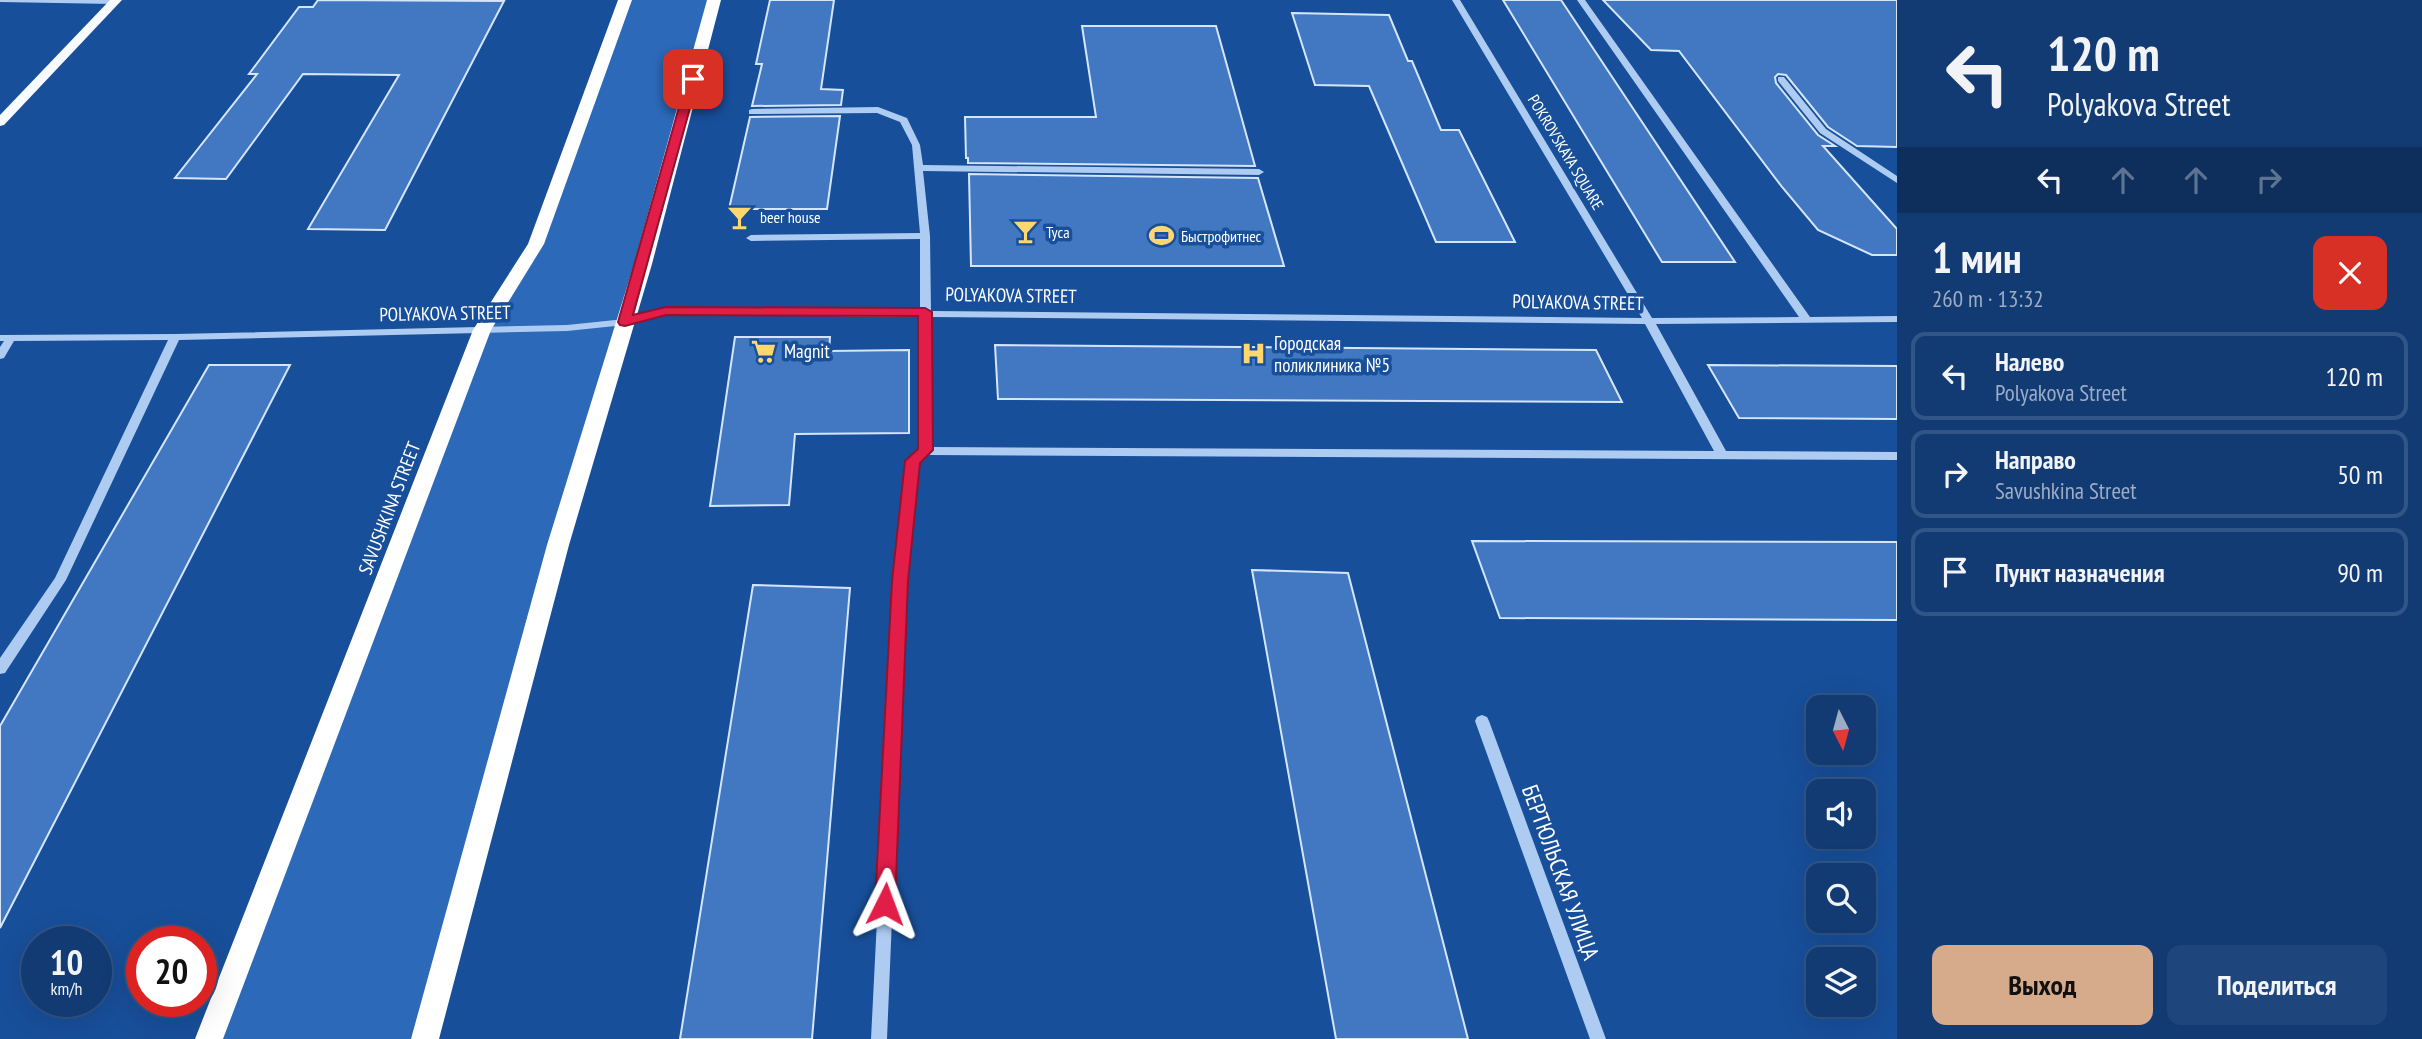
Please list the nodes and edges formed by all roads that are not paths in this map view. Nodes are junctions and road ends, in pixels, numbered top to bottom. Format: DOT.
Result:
graph roads {
  1 [pos="0,0"];
  2 [pos="625,0"];
  3 [pos="714,0"];
  4 [pos="1457,0"];
  5 [pos="1581,0"];
  6 [pos="115,1"];
  7 [pos="1781,79"];
  8 [pos="752,112"];
  9 [pos="0,122"];
  10 [pos="919,168"];
  11 [pos="1259,172"];
  12 [pos="1897,180"];
  13 [pos="925,236"];
  14 [pos="751,238"];
  15 [pos="925,312"];
  16 [pos="1806,319"];
  17 [pos="1897,319"];
  18 [pos="1649,321"];
  19 [pos="625,322"];
  20 [pos="482,330"];
  21 [pos="5,338"];
  22 [pos="175,338"];
  23 [pos="0,356"];
  24 [pos="926,450"];
  25 [pos="1721,455"];
  26 [pos="1897,456"];
  27 [pos="0,669"];
  28 [pos="1482,721"];
  29 [pos="209,1039"];
  30 [pos="425,1039"];
  31 [pos="878,1039"];
  32 [pos="1598,1039"];
  1 -- 6 [label="lane"];
  2 -- 20 [label="highway, SAVUSHKINA STREET"];
  3 -- 19 [label="highway"];
  4 -- 18 [label="lane, POKROVSKAYA SQUARE"];
  5 -- 16 [label="lane"];
  6 -- 9 [label="main road"];
  7 -- 12 [label="lane"];
  8 -- 10 [label="lane"];
  10 -- 11 [label="lane"];
  10 -- 13 [label="lane"];
  13 -- 14 [label="lane"];
  13 -- 15 [label="lane"];
  15 -- 18 [label="street, POLYAKOVA STREET"];
  15 -- 19 [label="street, POLYAKOVA STREET"];
  15 -- 24 [label="lane"];
  16 -- 17 [label="street, POLYAKOVA STREET"];
  16 -- 18 [label="street, POLYAKOVA STREET"];
  18 -- 25 [label="lane, POKROVSKAYA SQUARE"];
  19 -- 20 [label="street, POLYAKOVA STREET"];
  19 -- 30 [label="highway"];
  20 -- 22 [label="street, POLYAKOVA STREET"];
  20 -- 29 [label="highway, SAVUSHKINA STREET"];
  21 -- 22 [label="street, POLYAKOVA STREET"];
  21 -- 23 [label="lane"];
  22 -- 27 [label="lane"];
  24 -- 25 [label="lane"];
  24 -- 31 [label="lane"];
  25 -- 26 [label="lane"];
  28 -- 32 [label="lane, БЕРТЮЛЬСКАЯ УЛИЦА"];
}
